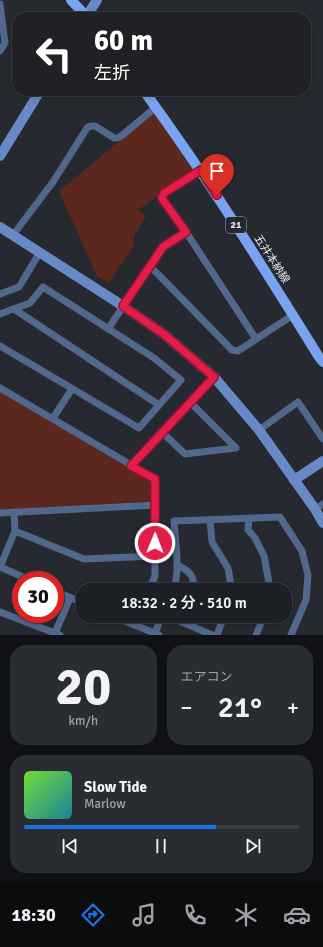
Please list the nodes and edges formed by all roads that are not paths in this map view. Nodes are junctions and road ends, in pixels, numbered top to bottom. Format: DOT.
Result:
graph roads {
  1 [pos="71,0"];
  2 [pos="97,0"];
  3 [pos="0,4"];
  4 [pos="82,12"];
  5 [pos="90,12"];
  6 [pos="0,51"];
  7 [pos="37,96"];
  8 [pos="148,96"];
  9 [pos="156,108"];
  10 [pos="0,156"];
  11 [pos="201,170"];
  12 [pos="0,227"];
  13 [pos="186,232"];
  14 [pos="13,235"];
  15 [pos="40,252"];
  16 [pos="150,266"];
  17 [pos="0,294"];
  18 [pos="123,306"];
  19 [pos="14,309"];
  20 [pos="0,314"];
  21 [pos="293,315"];
  22 [pos="108,329"];
  23 [pos="256,339"];
  24 [pos="0,346"];
  25 [pos="323,362"];
  26 [pos="214,377"];
  27 [pos="0,388"];
  28 [pos="72,389"];
  29 [pos="190,402"];
  30 [pos="159,405"];
  31 [pos="53,418"];
  32 [pos="259,430"];
  33 [pos="162,432"];
  34 [pos="323,438"];
  35 [pos="323,461"];
  36 [pos="131,466"];
  37 [pos="294,480"];
  38 [pos="156,505"];
  39 [pos="319,506"];
  40 [pos="14,512"];
  41 [pos="0,513"];
  42 [pos="249,518"];
  43 [pos="210,520"];
  44 [pos="323,523"];
  45 [pos="15,531"];
  46 [pos="155,556"];
  47 [pos="177,565"];
  48 [pos="0,567"];
  49 [pos="12,572"];
  50 [pos="153,583"];
  51 [pos="176,583"];
  52 [pos="194,583"];
  53 [pos="231,583"];
  54 [pos="269,583"];
  55 [pos="64,595"];
  56 [pos="70,598"];
  57 [pos="76,600"];
  58 [pos="0,612"];
  59 [pos="129,623"];
  60 [pos="160,623"];
  61 [pos="190,623"];
  62 [pos="221,623"];
  63 [pos="261,623"];
  64 [pos="134,625"];
  65 [pos="57,634"];
  66 [pos="157,634"];
  67 [pos="212,635"];
  68 [pos="217,635"];
  69 [pos="256,635"];
  70 [pos="291,635"];
  1 -- 4 [label="main road"];
  2 -- 5 [label="street"];
  3 -- 6 [label="street"];
  7 -- 10 [label="street"];
  8 -- 9 [label="main road, 五井本納線 / 21"];
  9 -- 11 [label="main road, 五井本納線 / 21"];
  9 -- 14 [label="street"];
  11 -- 13 [label="street"];
  11 -- 21 [label="main road, 五井本納線 / 21"];
  12 -- 14 [label="street"];
  13 -- 16 [label="street"];
  13 -- 23 [label="street"];
  14 -- 15 [label="street"];
  15 -- 17 [label="street"];
  15 -- 18 [label="street"];
  16 -- 18 [label="street"];
  16 -- 23 [label="street"];
  18 -- 22 [label="street"];
  18 -- 26 [label="street"];
  19 -- 20 [label="street"];
  19 -- 22 [label="street"];
  19 -- 30 [label="street"];
  21 -- 23 [label="street"];
  21 -- 25 [label="main road, 五井本納線 / 21"];
  22 -- 30 [label="street"];
  24 -- 28 [label="street"];
  26 -- 29 [label="street"];
  26 -- 32 [label="street"];
  27 -- 31 [label="street"];
  28 -- 30 [label="street"];
  28 -- 31 [label="street"];
  29 -- 33 [label="street"];
  29 -- 33 [label="street"];
  31 -- 36 [label="street"];
  32 -- 34 [label="street"];
  32 -- 37 [label="street"];
  33 -- 36 [label="street"];
  35 -- 37 [label="street"];
  36 -- 38 [label="street"];
  37 -- 39 [label="street"];
  38 -- 40 [label="street"];
  38 -- 46 [label="street"];
  39 -- 44 [label="street"];
  40 -- 41 [label="street"];
  40 -- 45 [label="street"];
  42 -- 43 [label="street"];
  42 -- 54 [label="street"];
  42 -- 70 [label="street"];
  43 -- 47 [label="street"];
  43 -- 53 [label="street"];
  45 -- 46 [label="street"];
  45 -- 48 [label="street"];
  46 -- 50 [label="street"];
  47 -- 51 [label="street"];
  47 -- 52 [label="street"];
  48 -- 49 [label="street"];
  55 -- 56 [label="street"];
  56 -- 57 [label="street"];
  56 -- 65 [label="street"];
  58 -- 65 [label="street"];
  59 -- 64 [label="street"];
  60 -- 66 [label="street"];
  61 -- 67 [label="street"];
  62 -- 68 [label="street"];
  63 -- 69 [label="street"];
  64 -- 66 [label="street"];
}
